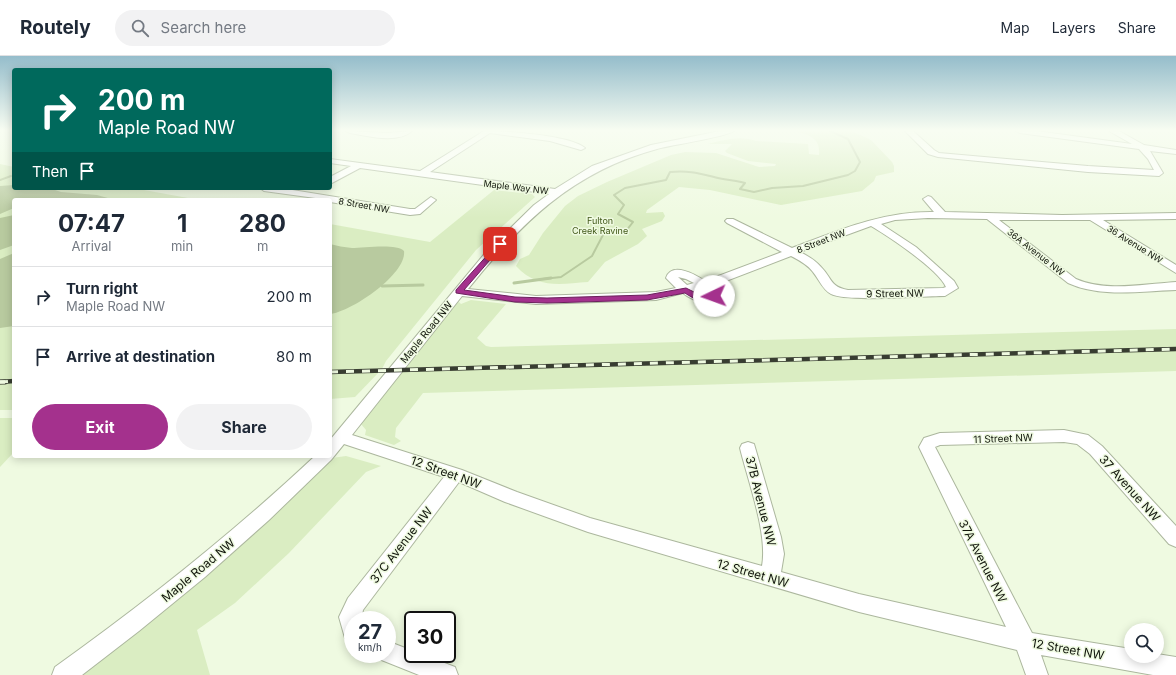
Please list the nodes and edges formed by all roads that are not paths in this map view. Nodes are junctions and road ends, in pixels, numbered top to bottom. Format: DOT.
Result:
graph roads {
  1 [pos="443,160"];
  2 [pos="618,160"];
  3 [pos="987,160"];
  4 [pos="1151,160"];
  5 [pos="332,161"];
  6 [pos="355,165"];
  7 [pos="421,174"];
  8 [pos="332,175"];
  9 [pos="332,180"];
  10 [pos="284,190"];
  11 [pos="303,192"];
  12 [pos="551,193"];
  13 [pos="928,199"];
  14 [pos="431,200"];
  15 [pos="942,215"];
  16 [pos="990,216"];
  17 [pos="1176,216"];
  18 [pos="1093,218"];
  19 [pos="730,221"];
  20 [pos="871,222"];
  21 [pos="792,252"];
  22 [pos="1176,270"];
  23 [pos="704,285"];
  24 [pos="1176,286"];
  25 [pos="686,290"];
  26 [pos="459,292"];
  27 [pos="1082,439"];
  28 [pos="336,444"];
  29 [pos="927,447"];
  30 [pos="748,448"];
  31 [pos="323,458"];
  32 [pos="456,474"];
  33 [pos="1176,539"];
  34 [pos="770,578"];
  35 [pos="355,611"];
  36 [pos="1025,642"];
  37 [pos="396,655"];
  38 [pos="1176,668"];
  39 [pos="63,675"];
  40 [pos="447,675"];
  41 [pos="1037,675"];
  1 -- 7 [label="street"];
  2 -- 12 [label="street, Maple Road NW"];
  3 -- 4 [label="street"];
  5 -- 6 [label="street, Maple Way NW"];
  6 -- 7 [label="street, Maple Way NW"];
  6 -- 8 [label="street"];
  6 -- 9 [label="street"];
  7 -- 12 [label="street, Maple Way NW"];
  10 -- 11 [label="street, 8 Street NW"];
  11 -- 14 [label="street, 8 Street NW"];
  12 -- 26 [label="street, Maple Road NW"];
  13 -- 15 [label="street"];
  15 -- 16 [label="street, 8 Street NW"];
  15 -- 20 [label="street, 8 Street NW"];
  16 -- 18 [label="street, 8 Street NW"];
  16 -- 24 [label="street, 36A Avenue NW"];
  17 -- 18 [label="street, 8 Street NW"];
  18 -- 22 [label="street, 36 Avenue NW"];
  19 -- 21 [label="street"];
  20 -- 21 [label="street, 8 Street NW"];
  20 -- 21 [label="street, 9 Street NW"];
  21 -- 23 [label="street, 8 Street NW"];
  23 -- 25 [label="street"];
  23 -- 25 [label="street"];
  25 -- 26 [label="street"];
  26 -- 28 [label="street, Maple Road NW"];
  27 -- 29 [label="street, 11 Street NW"];
  27 -- 33 [label="street, 37 Avenue NW"];
  28 -- 32 [label="street, 12 Street NW"];
  29 -- 36 [label="street, 37A Avenue NW"];
  30 -- 34 [label="street, 37B Avenue NW"];
  31 -- 39 [label="street, Maple Road NW"];
  32 -- 34 [label="street, 12 Street NW"];
  32 -- 35 [label="street, 37C Avenue NW"];
  34 -- 36 [label="street, 12 Street NW"];
  36 -- 38 [label="street, 12 Street NW"];
  36 -- 41 [label="street, 37A Avenue NW"];
  37 -- 40 [label="street"];
}
